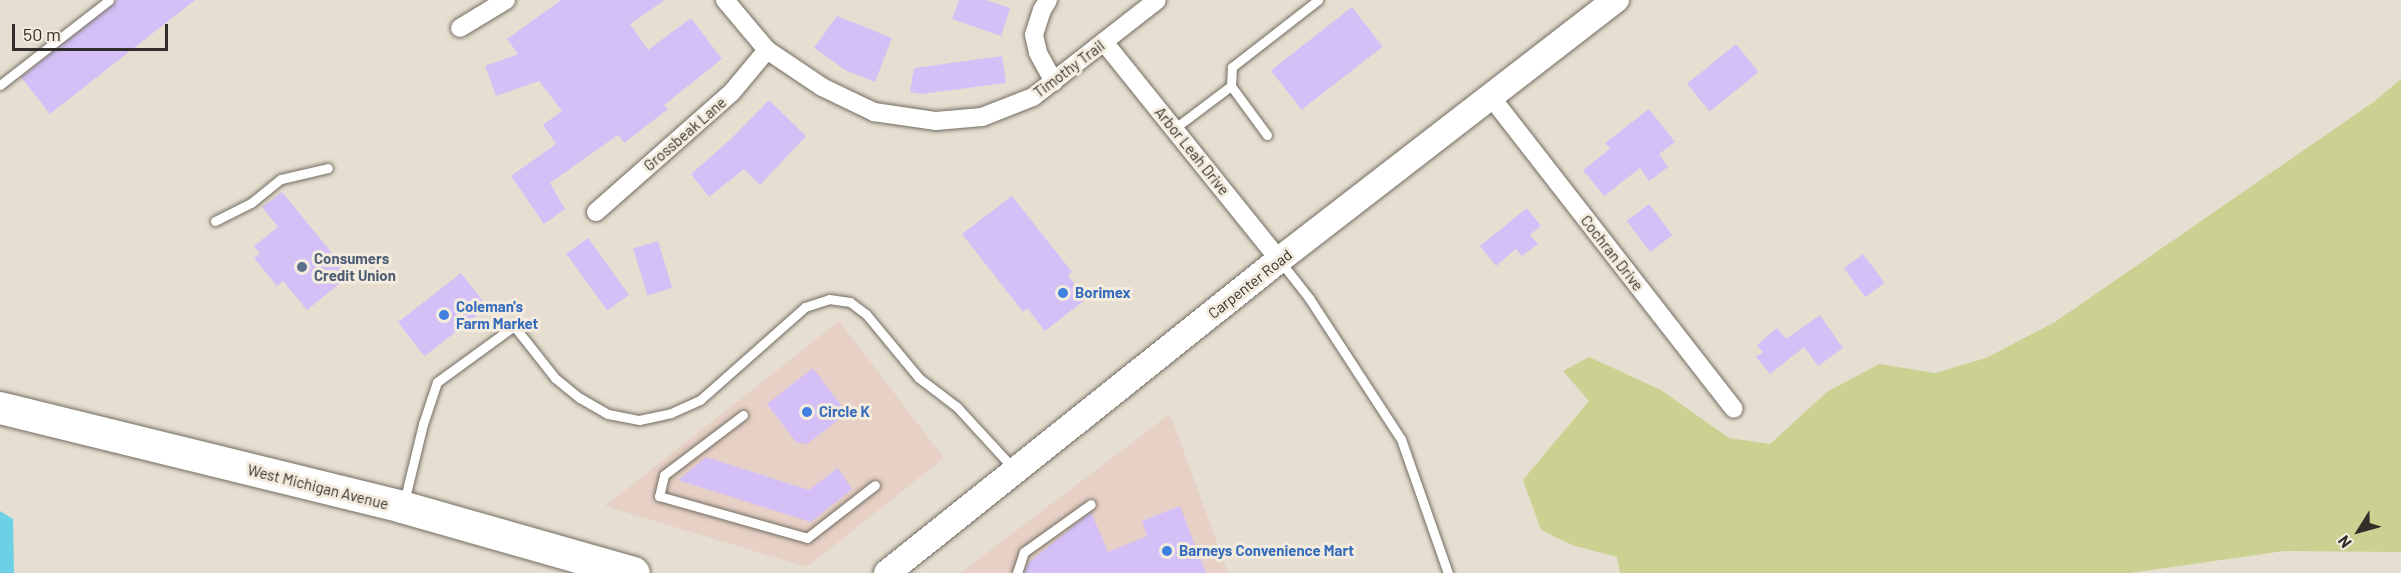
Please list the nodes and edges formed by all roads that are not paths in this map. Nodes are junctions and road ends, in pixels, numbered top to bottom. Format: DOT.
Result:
graph roads {
  1 [pos="109,0"];
  2 [pos="506,0"];
  3 [pos="725,0"];
  4 [pos="1048,0"];
  5 [pos="1157,0"];
  6 [pos="1318,0"];
  7 [pos="1616,0"];
  8 [pos="460,28"];
  9 [pos="1104,42"];
  10 [pos="767,50"];
  11 [pos="1054,82"];
  12 [pos="0,85"];
  13 [pos="1231,86"];
  14 [pos="1491,97"];
  15 [pos="1175,128"];
  16 [pos="1267,135"];
  17 [pos="328,168"];
  18 [pos="597,212"];
  19 [pos="215,221"];
  20 [pos="1280,260"];
  21 [pos="0,408"];
  22 [pos="1734,409"];
  23 [pos="743,415"];
  24 [pos="1015,471"];
  25 [pos="875,485"];
  26 [pos="1091,504"];
  27 [pos="402,507"];
  28 [pos="634,573"];
  29 [pos="887,573"];
  30 [pos="1017,573"];
  31 [pos="1448,573"];
  1 -- 12 [label="lane"];
  2 -- 8 [label="street"];
  3 -- 10 [label="street, Timothy Trail"];
  4 -- 11 [label="street"];
  5 -- 9 [label="street, Timothy Trail"];
  6 -- 13 [label="lane"];
  7 -- 14 [label="main road, Carpenter Road"];
  9 -- 11 [label="street, Timothy Trail"];
  9 -- 15 [label="street, Arbor Leah Drive"];
  10 -- 11 [label="street, Timothy Trail"];
  10 -- 18 [label="street, Grossbeak Lane"];
  13 -- 15 [label="lane"];
  13 -- 16 [label="lane"];
  14 -- 20 [label="main road, Carpenter Road"];
  14 -- 22 [label="street, Cochran Drive"];
  15 -- 20 [label="street, Arbor Leah Drive"];
  17 -- 19 [label="lane"];
  20 -- 24 [label="main road, Carpenter Road"];
  20 -- 31 [label="lane"];
  21 -- 27 [label="highway, West Michigan Avenue"];
  23 -- 25 [label="lane"];
  24 -- 27 [label="lane"];
  24 -- 29 [label="main road, Carpenter Road"];
  26 -- 30 [label="lane"];
  27 -- 28 [label="highway, West Michigan Avenue"];
}
